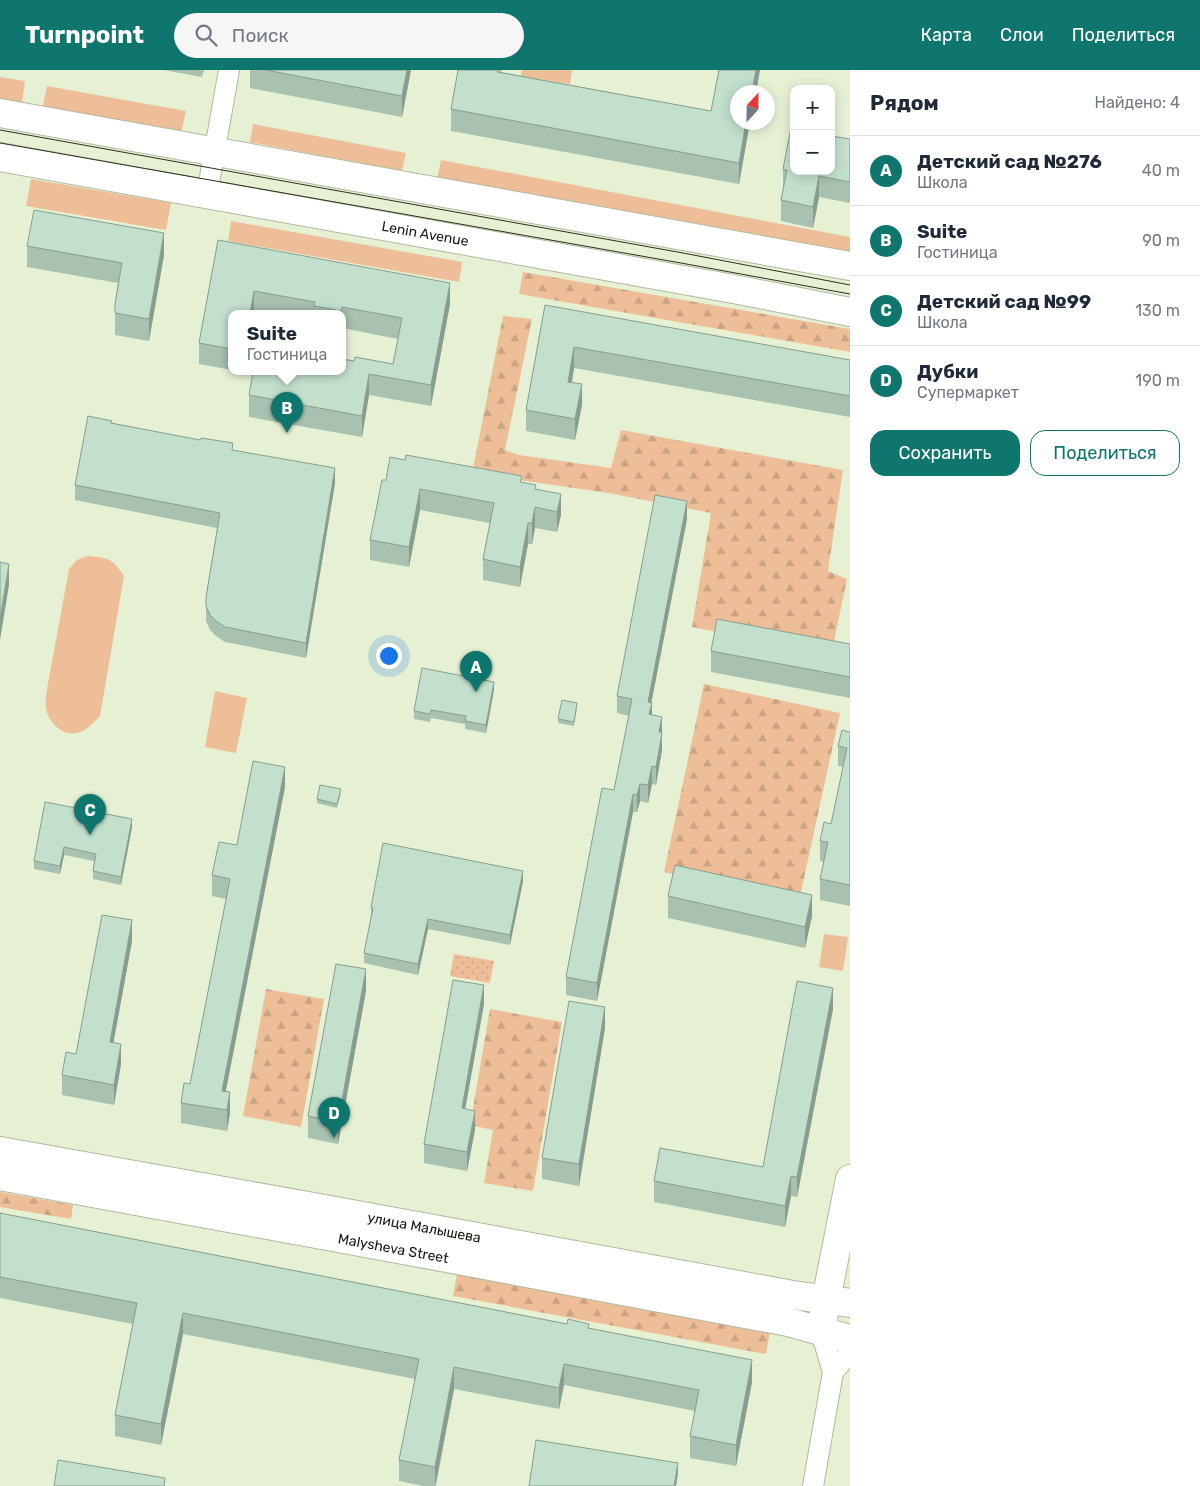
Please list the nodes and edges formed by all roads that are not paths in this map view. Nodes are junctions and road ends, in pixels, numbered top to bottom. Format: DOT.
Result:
graph roads {
  1 [pos="229,70"];
  2 [pos="0,113"];
  3 [pos="214,152"];
  4 [pos="0,157"];
  5 [pos="206,194"];
  6 [pos="850,266"];
  7 [pos="850,312"];
  8 [pos="0,1151"];
  9 [pos="0,1176"];
  10 [pos="850,1179"];
  11 [pos="838,1302"];
  12 [pos="821,1332"];
  13 [pos="850,1339"];
  14 [pos="850,1352"];
  15 [pos="833,1372"];
  16 [pos="813,1486"];
  1 -- 3 [label="street"];
  2 -- 3 [label="main road"];
  3 -- 5 [label="street"];
  3 -- 6 [label="main road"];
  4 -- 5 [label="main road, Lenin Avenue"];
  5 -- 7 [label="main road, Lenin Avenue"];
  8 -- 11 [label="main road, улица Малышева"];
  9 -- 12 [label="main road, улица Малышева"];
  10 -- 11 [label="main road"];
  11 -- 12 [label="main road"];
  12 -- 13 [label="main road, улица Малышева"];
  12 -- 15 [label="street"];
  14 -- 15 [label="street"];
  15 -- 16 [label="street"];
}
